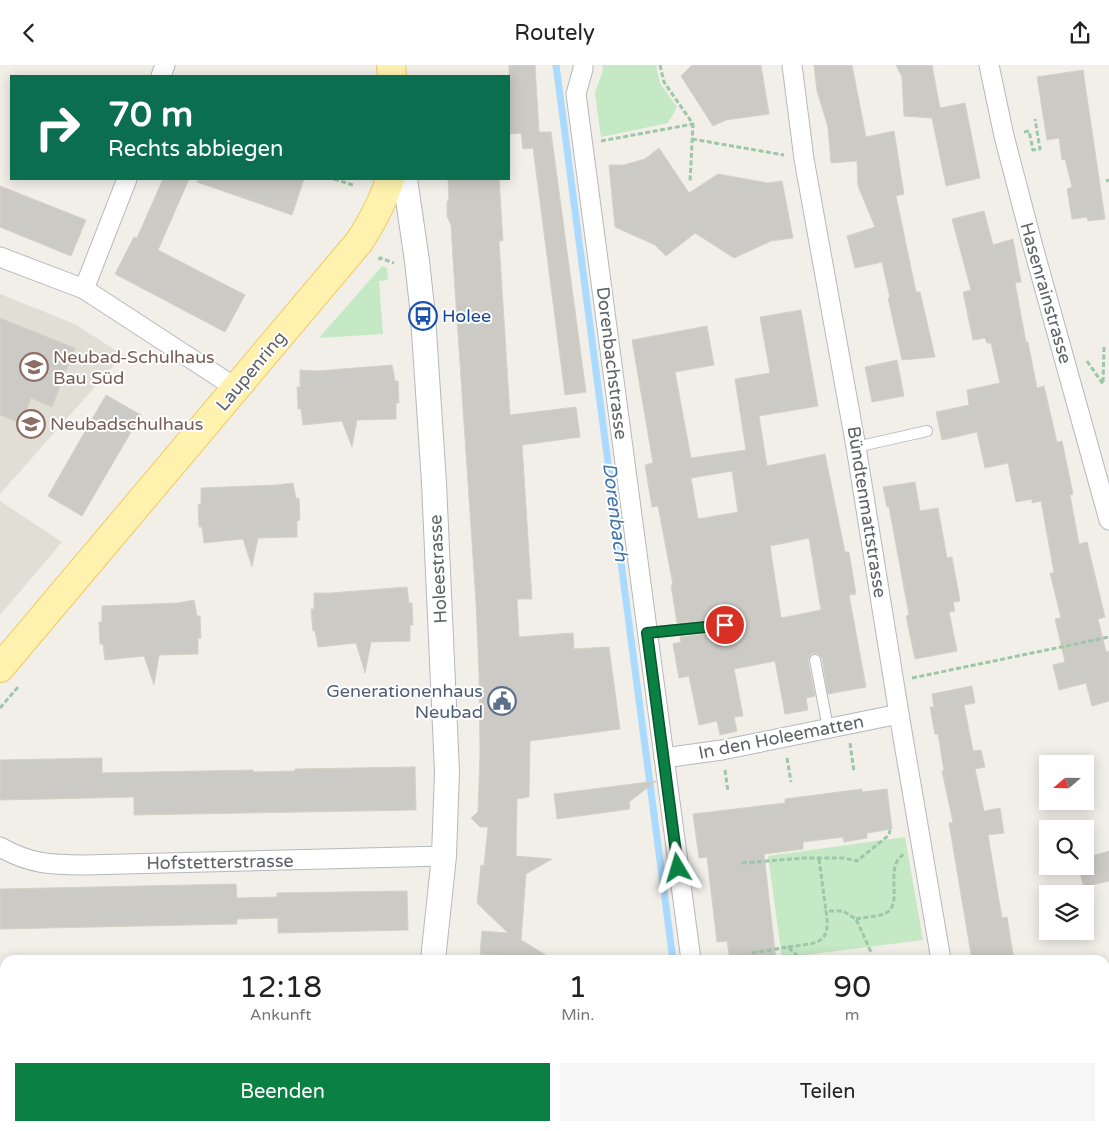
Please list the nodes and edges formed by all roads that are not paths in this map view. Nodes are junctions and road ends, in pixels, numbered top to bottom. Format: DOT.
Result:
graph roads {
  1 [pos="583,65"];
  2 [pos="792,65"];
  3 [pos="989,65"];
  4 [pos="127,180"];
  5 [pos="390,180"];
  6 [pos="405,180"];
  7 [pos="0,257"];
  8 [pos="84,289"];
  9 [pos="236,388"];
  10 [pos="927,431"];
  11 [pos="856,447"];
  12 [pos="1109,520"];
  13 [pos="722,610"];
  14 [pos="647,633"];
  15 [pos="815,660"];
  16 [pos="0,668"];
  17 [pos="899,713"];
  18 [pos="828,728"];
  19 [pos="664,758"];
  20 [pos="0,847"];
  21 [pos="444,856"];
  22 [pos="434,955"];
  23 [pos="689,955"];
  24 [pos="939,955"];
  1 -- 14 [label="street, Dorenbachstrasse"];
  2 -- 11 [label="street, Bündtenmattstrasse"];
  3 -- 12 [label="street, Hasenrainstrasse"];
  4 -- 8 [label="street"];
  5 -- 9 [label="main road, Laupenring"];
  6 -- 21 [label="street, Holeestrasse"];
  7 -- 8 [label="street"];
  8 -- 9 [label="street"];
  9 -- 16 [label="main road, Laupenring"];
  10 -- 11 [label="lane"];
  11 -- 17 [label="street, Bündtenmattstrasse"];
  13 -- 14 [label="lane"];
  14 -- 19 [label="street, Dorenbachstrasse"];
  15 -- 18 [label="lane"];
  17 -- 18 [label="street, In den Holeematten"];
  17 -- 24 [label="street, Bündtenmattstrasse"];
  18 -- 19 [label="street, In den Holeematten"];
  19 -- 23 [label="street, Dorenbachstrasse"];
  20 -- 21 [label="street, Hofstetterstrasse"];
  21 -- 22 [label="street, Holeestrasse"];
}
